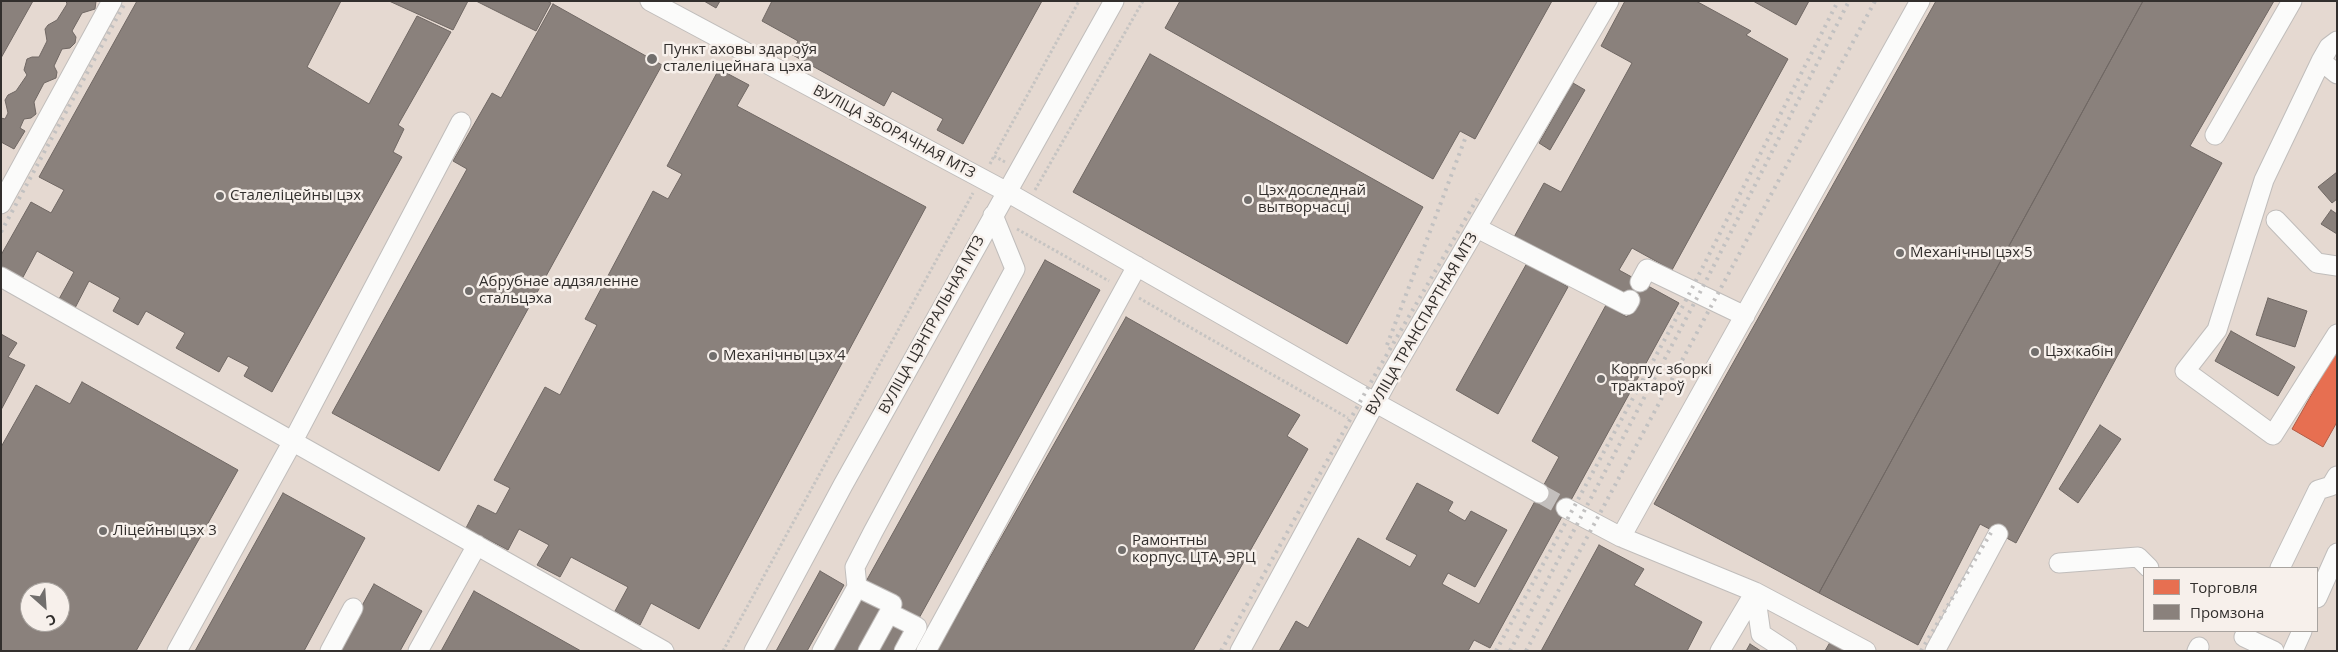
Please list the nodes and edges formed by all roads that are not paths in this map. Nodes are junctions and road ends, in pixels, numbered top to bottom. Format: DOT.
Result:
graph roads {
  1 [pos="112,1"];
  2 [pos="650,1"];
  3 [pos="1114,1"];
  4 [pos="1609,1"];
  5 [pos="1920,1"];
  6 [pos="2292,1"];
  7 [pos="2337,41"];
  8 [pos="2321,61"];
  9 [pos="2337,74"];
  10 [pos="461,122"];
  11 [pos="2215,134"];
  12 [pos="1006,192"];
  13 [pos="1,204"];
  14 [pos="993,215"];
  15 [pos="2276,220"];
  16 [pos="1477,228"];
  17 [pos="1137,266"];
  18 [pos="2337,266"];
  19 [pos="1,277"];
  20 [pos="1640,282"];
  21 [pos="1630,300"];
  22 [pos="1745,316"];
  23 [pos="2337,334"];
  24 [pos="1376,403"];
  25 [pos="293,441"];
  26 [pos="2337,476"];
  27 [pos="1539,493"];
  28 [pos="1566,508"];
  29 [pos="1998,534"];
  30 [pos="1621,537"];
  31 [pos="477,545"];
  32 [pos="2337,553"];
  33 [pos="2059,563"];
  34 [pos="2148,567"];
  35 [pos="2280,567"];
  36 [pos="857,586"];
  37 [pos="1755,592"];
  38 [pos="2318,596"];
  39 [pos="353,608"];
  40 [pos="889,613"];
  41 [pos="2302,632"];
  42 [pos="2241,633"];
  43 [pos="2265,649"];
  44 [pos="177,651"];
  45 [pos="330,651"];
  46 [pos="418,651"];
  47 [pos="664,651"];
  48 [pos="754,651"];
  49 [pos="822,651"];
  50 [pos="868,651"];
  51 [pos="904,651"];
  52 [pos="926,651"];
  53 [pos="1240,651"];
  54 [pos="1720,651"];
  55 [pos="1787,651"];
  56 [pos="1866,651"];
  57 [pos="1935,651"];
  58 [pos="2293,651"];
  1 -- 13 [label="lane"];
  2 -- 12 [label="lane, ВУЛІЦА ЗБОРАЧНАЯ МТЗ"];
  3 -- 12 [label="lane, ВУЛІЦА ЦЭНТРАЛЬНАЯ МТЗ"];
  4 -- 16 [label="lane, ВУЛІЦА ТРАНСПАРТНАЯ МТЗ"];
  5 -- 22 [label="lane"];
  6 -- 11 [label="lane"];
  7 -- 8 [label="lane"];
  8 -- 9 [label="lane"];
  8 -- 23 [label="lane"];
  10 -- 25 [label="lane"];
  12 -- 14 [label="lane, ВУЛІЦА ЦЭНТРАЛЬНАЯ МТЗ"];
  12 -- 17 [label="lane, ВУЛІЦА ЗБОРАЧНАЯ МТЗ"];
  14 -- 36 [label="lane"];
  14 -- 48 [label="lane, ВУЛІЦА ЦЭНТРАЛЬНАЯ МТЗ"];
  15 -- 18 [label="lane"];
  16 -- 21 [label="lane"];
  16 -- 24 [label="lane, ВУЛІЦА ТРАНСПАРТНАЯ МТЗ"];
  17 -- 24 [label="lane, ВУЛІЦА ЗБОРАЧНАЯ МТЗ"];
  17 -- 52 [label="lane"];
  19 -- 25 [label="lane"];
  20 -- 22 [label="lane"];
  22 -- 30 [label="lane"];
  24 -- 27 [label="lane, ВУЛІЦА ЗБОРАЧНАЯ МТЗ"];
  24 -- 53 [label="lane, ВУЛІЦА ТРАНСПАРТНАЯ МТЗ"];
  25 -- 31 [label="lane"];
  25 -- 44 [label="lane"];
  26 -- 35 [label="lane"];
  28 -- 30 [label="lane"];
  29 -- 57 [label="lane"];
  30 -- 37 [label="lane"];
  31 -- 46 [label="lane"];
  31 -- 47 [label="lane"];
  32 -- 38 [label="lane"];
  33 -- 34 [label="lane"];
  36 -- 40 [label="lane"];
  36 -- 49 [label="lane"];
  37 -- 54 [label="lane"];
  37 -- 55 [label="lane"];
  37 -- 56 [label="lane"];
  39 -- 45 [label="lane"];
  40 -- 50 [label="lane"];
  40 -- 51 [label="lane"];
  41 -- 58 [label="lane"];
  42 -- 43 [label="lane"];
}
